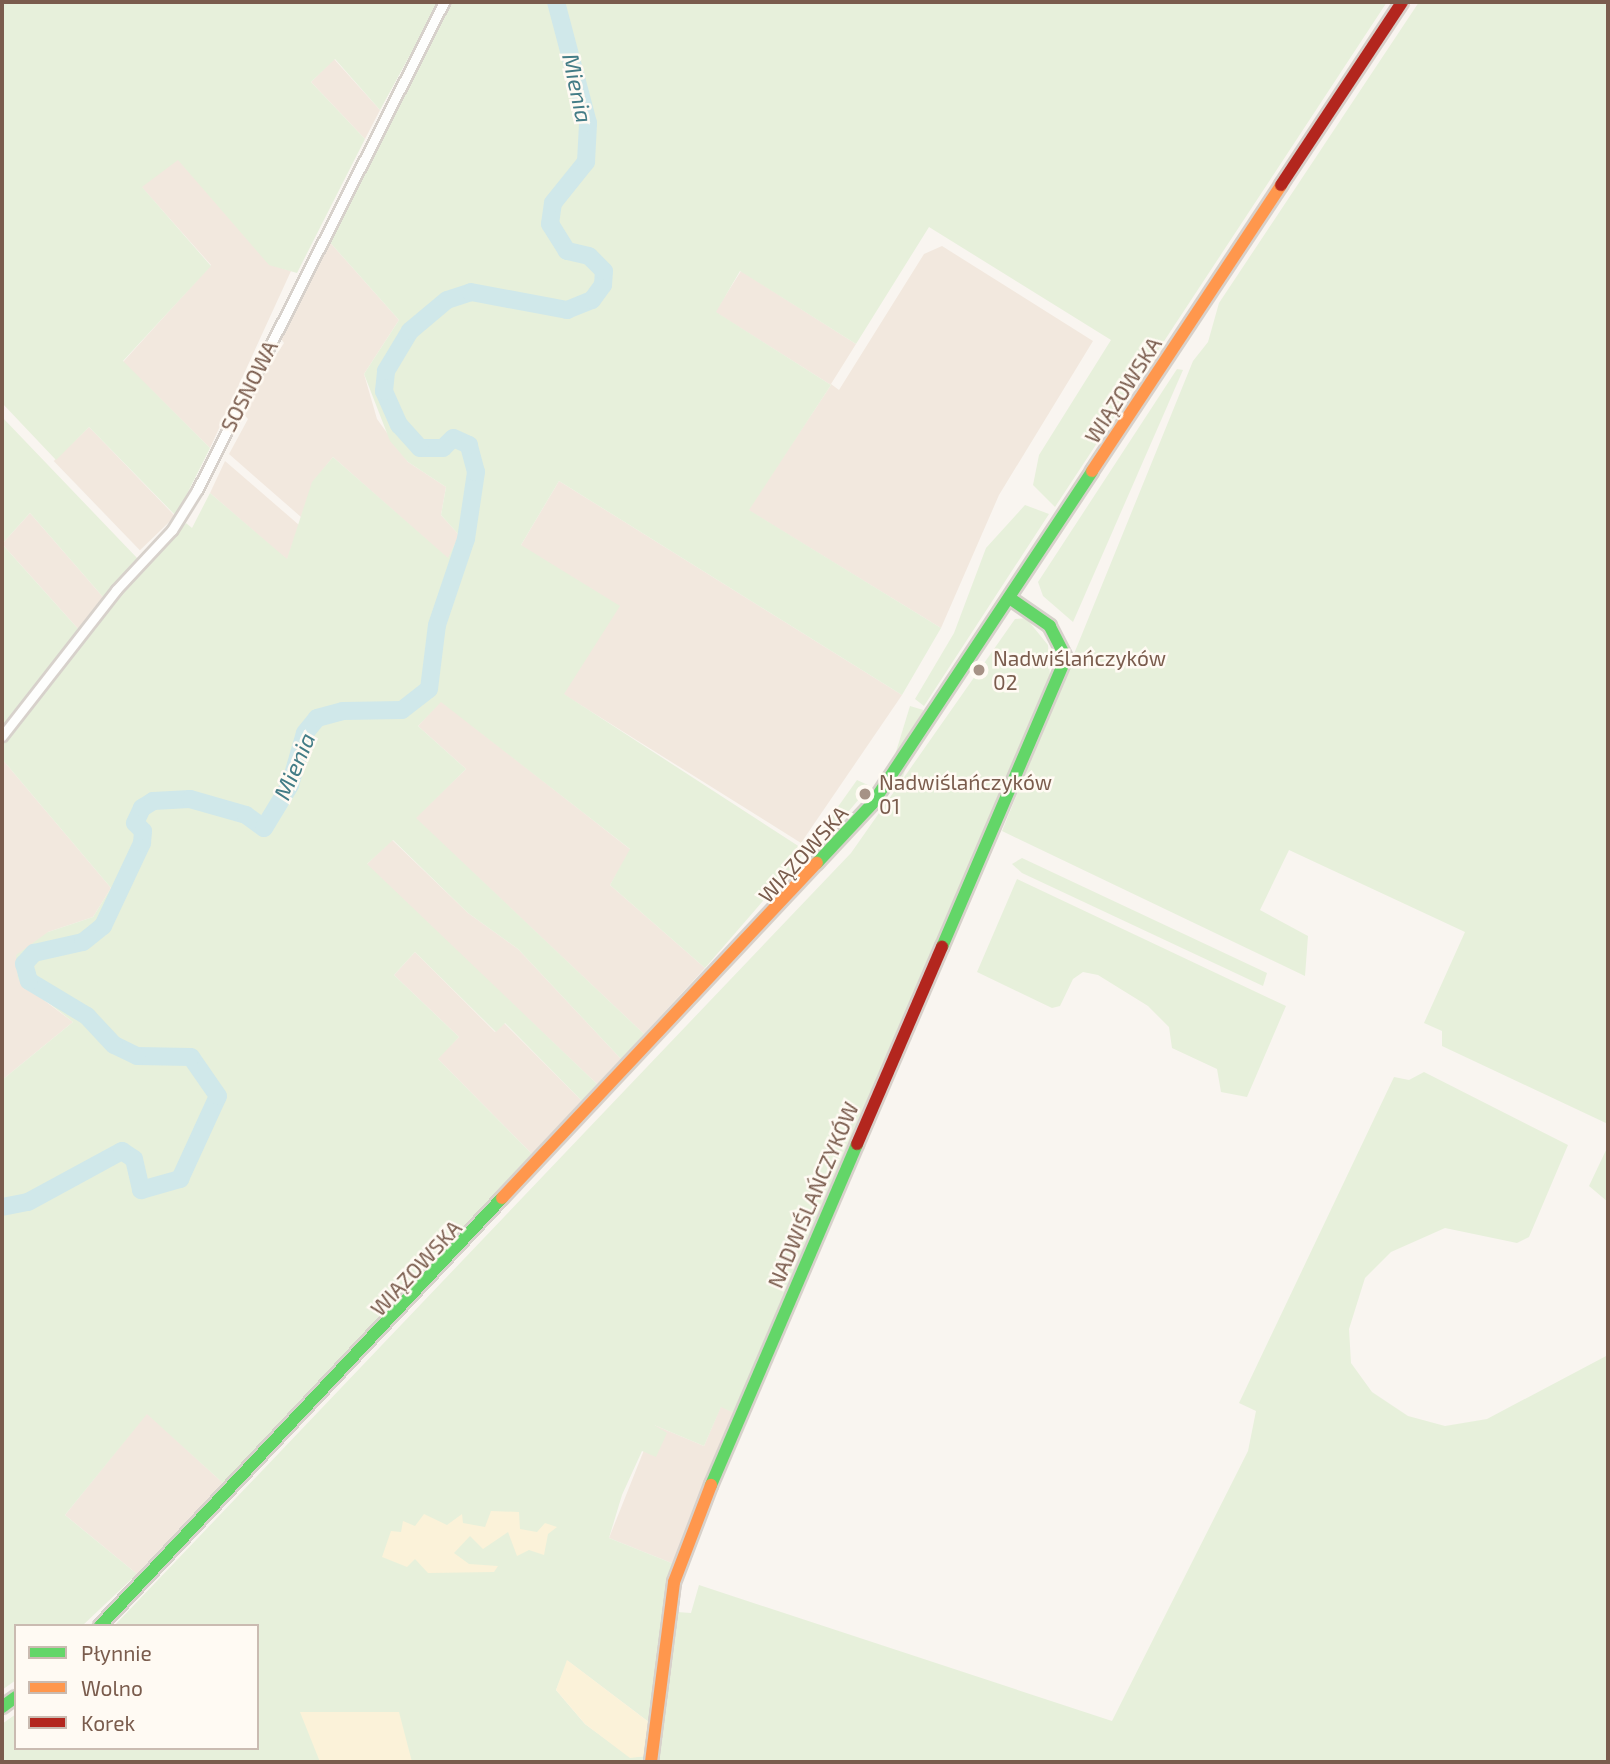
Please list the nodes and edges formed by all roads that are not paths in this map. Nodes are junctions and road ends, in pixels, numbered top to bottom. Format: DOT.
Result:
graph roads {
  1 [pos="444,2"];
  2 [pos="1402,2"];
  3 [pos="1011,599"];
  4 [pos="2,736"];
  5 [pos="102,1624"];
  6 [pos="651,1762"];
  1 -- 4 [label="street, SOSNOWA"];
  2 -- 3 [label="main road, WIĄZOWSKA"];
  3 -- 5 [label="main road, WIĄZOWSKA"];
  3 -- 6 [label="main road, NADWIŚLAŃCZYKÓW"];
}
